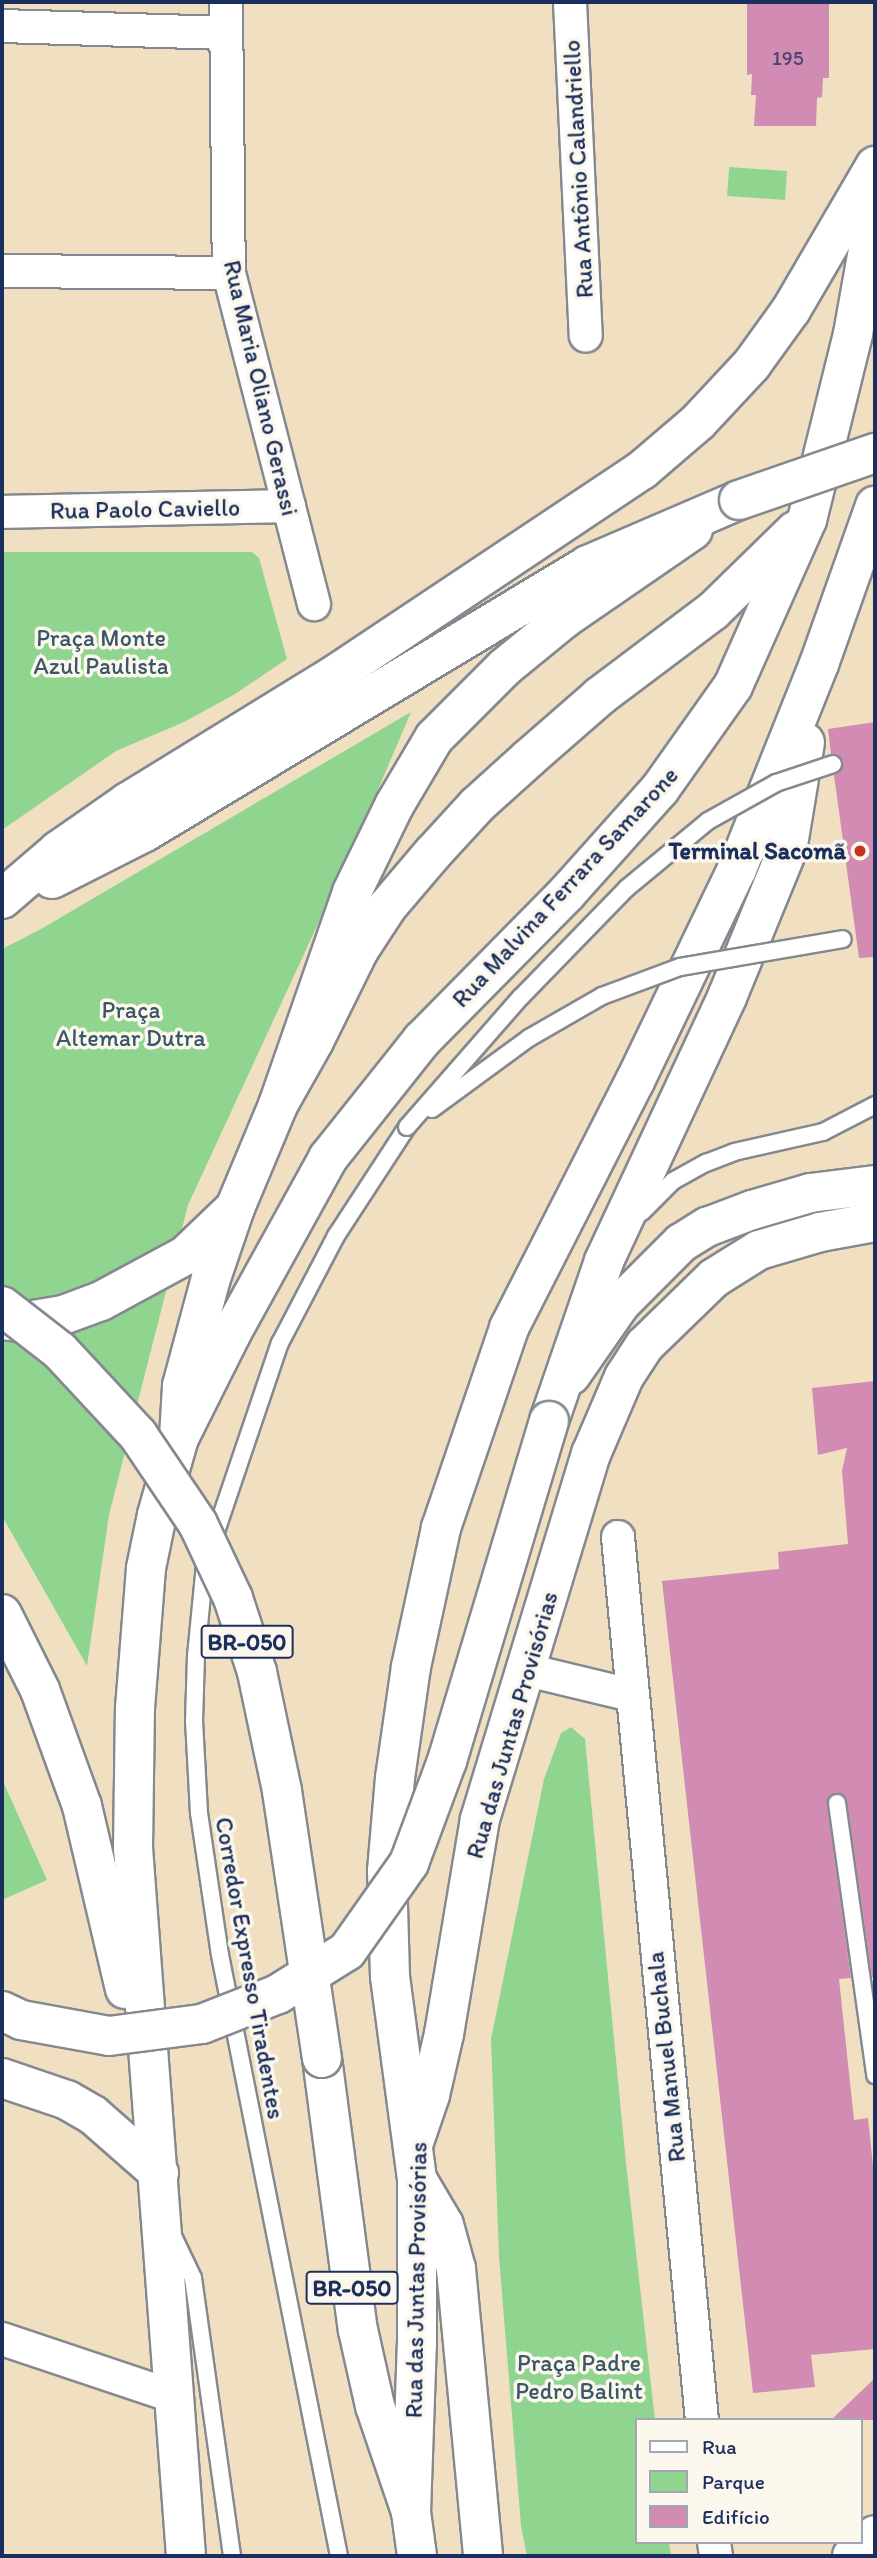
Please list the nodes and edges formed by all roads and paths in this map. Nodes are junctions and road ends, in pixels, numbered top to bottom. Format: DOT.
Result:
graph roads {
  1 [pos="226,2"];
  2 [pos="570,2"];
  3 [pos="2,26"];
  4 [pos="225,33"];
  5 [pos="875,166"];
  6 [pos="875,211"];
  7 [pos="2,271"];
  8 [pos="229,273"];
  9 [pos="586,336"];
  10 [pos="875,453"];
  11 [pos="739,500"];
  12 [pos="289,506"];
  13 [pos="875,506"];
  14 [pos="2,512"];
  15 [pos="807,520"];
  16 [pos="314,604"];
  17 [pos="819,664"];
  18 [pos="833,764"];
  19 [pos="2,899"];
  20 [pos="2,905"];
  21 [pos="850,938"];
  22 [pos="278,1105"];
  23 [pos="875,1105"];
  24 [pos="407,1127"];
  25 [pos="875,1185"];
  26 [pos="235,1208"];
  27 [pos="875,1222"];
  28 [pos="604,1261"];
  29 [pos="2,1306"];
  30 [pos="2,1320"];
  31 [pos="555,1407"];
  32 [pos="179,1438"];
  33 [pos="618,1537"];
  34 [pos="2,1614"];
  35 [pos="527,1670"];
  36 [pos="631,1695"];
  37 [pos="837,1803"];
  38 [pos="2,2011"];
  39 [pos="875,2073"];
  40 [pos="2,2078"];
  41 [pos="152,2108"];
  42 [pos="415,2162"];
  43 [pos="159,2173"];
  44 [pos="162,2211"];
  45 [pos="2,2339"];
  46 [pos="175,2397"];
  47 [pos="702,2418"];
  48 [pos="411,2512"];
  49 [pos="875,2535"];
  50 [pos="182,2550"];
  51 [pos="232,2556"];
  52 [pos="339,2556"];
  53 [pos="417,2556"];
  54 [pos="483,2556"];
  55 [pos="852,2556"];
  1 -- 4 [label="street, Rua Maria Oliano Gerassi"];
  2 -- 9 [label="street, Rua Antônio Calandriello"];
  3 -- 4 [label="street"];
  4 -- 8 [label="street, Rua Maria Oliano Gerassi"];
  5 -- 19 [label="main road"];
  6 -- 15 [label="main road, Rua Malvina Ferrara Samarone"];
  7 -- 8 [label="street"];
  8 -- 12 [label="street, Rua Maria Oliano Gerassi"];
  10 -- 11 [label="main road, bridge"];
  11 -- 20 [label="main road"];
  11 -- 22 [label="main road"];
  12 -- 14 [label="street, Rua Paolo Caviello"];
  12 -- 16 [label="street, Rua Maria Oliano Gerassi"];
  13 -- 17 [label="main road"];
  15 -- 22 [label="main road"];
  15 -- 32 [label="main road, Rua Malvina Ferrara Samarone"];
  17 -- 28 [label="main road"];
  17 -- 42 [label="main road"];
  18 -- 24 [label="lane, bridge"];
  21 -- 24 [label="lane, Corredor Expresso Tiradentes, bridge"];
  22 -- 26 [label="main road"];
  23 -- 28 [label="lane"];
  24 -- 52 [label="lane, Corredor Expresso Tiradentes, bridge"];
  25 -- 31 [label="main road"];
  26 -- 30 [label="main road"];
  26 -- 32 [label="main road"];
  27 -- 35 [label="main road, Rua das Juntas Provisórias"];
  28 -- 31 [label="main road"];
  29 -- 48 [label="main road, Rua das Juntas Provisórias / BR-050, bridge"];
  31 -- 38 [label="main road, bridge"];
  32 -- 41 [label="main road"];
  33 -- 36 [label="street, Rua Manuel Buchala"];
  34 -- 41 [label="main road"];
  35 -- 36 [label="street"];
  35 -- 42 [label="main road, Rua das Juntas Provisórias"];
  36 -- 47 [label="street, Rua Manuel Buchala"];
  37 -- 39 [label="lane"];
  40 -- 43 [label="main road"];
  41 -- 43 [label="main road"];
  42 -- 48 [label="main road, Rua das Juntas Provisórias"];
  42 -- 54 [label="main road"];
  43 -- 44 [label="main road"];
  44 -- 46 [label="main road"];
  44 -- 51 [label="lane"];
  45 -- 46 [label="street"];
  46 -- 50 [label="main road"];
  48 -- 53 [label="main road, Rua das Juntas Provisórias / BR-050"];
  49 -- 55 [label="main road"];
}
